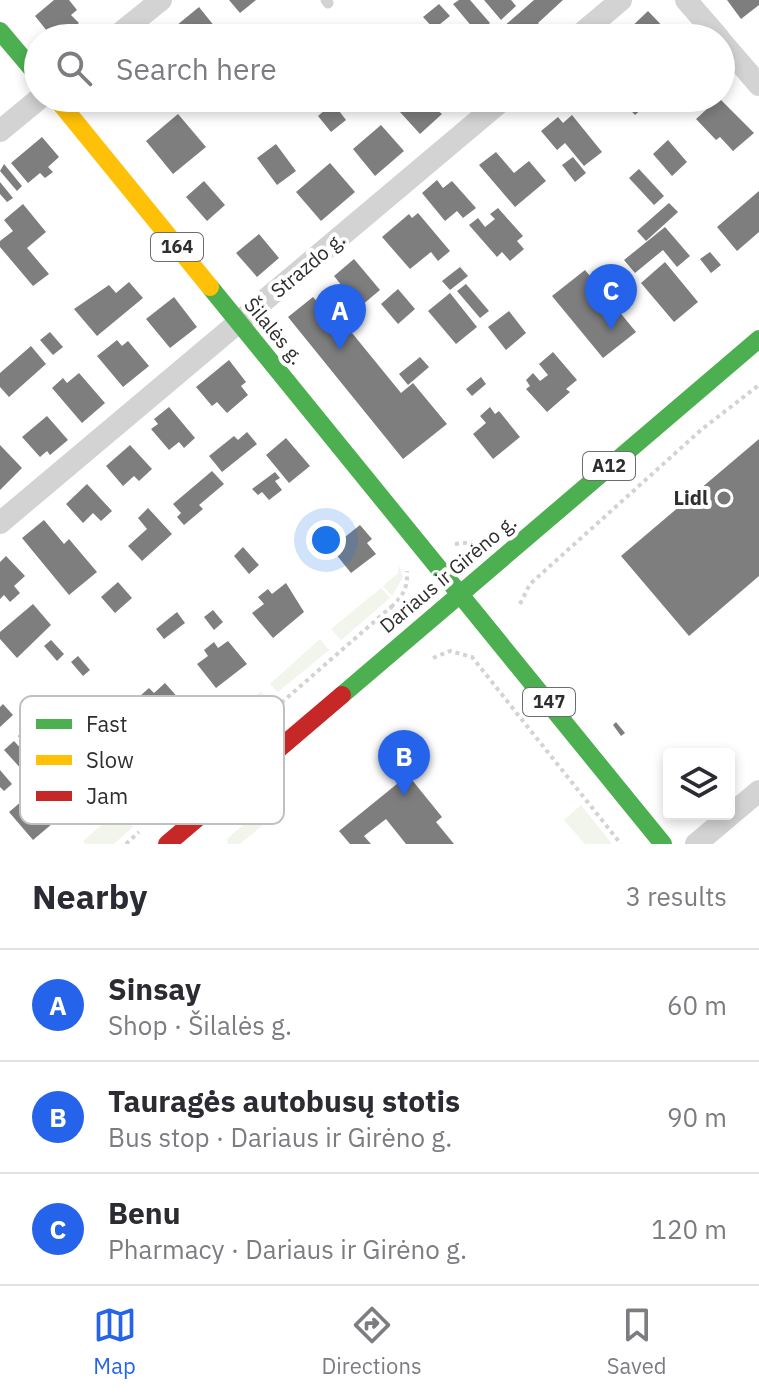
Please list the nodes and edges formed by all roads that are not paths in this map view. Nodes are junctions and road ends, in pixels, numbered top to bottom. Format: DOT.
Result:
graph roads {
  1 [pos="161,0"];
  2 [pos="621,0"];
  3 [pos="686,0"];
  4 [pos="131,24"];
  5 [pos="593,24"];
  6 [pos="707,24"];
  7 [pos="0,31"];
  8 [pos="735,57"];
  9 [pos="24,59"];
  10 [pos="759,85"];
  11 [pos="24,111"];
  12 [pos="67,112"];
  13 [pos="489,112"];
  14 [pos="0,131"];
  15 [pos="239,324"];
  16 [pos="759,339"];
  17 [pos="0,523"];
  18 [pos="458,593"];
  19 [pos="284,743"];
  20 [pos="759,791"];
  21 [pos="190,824"];
  22 [pos="167,844"];
  23 [pos="663,844"];
  24 [pos="696,844"];
  1 -- 4 [label="street"];
  2 -- 5 [label="street"];
  3 -- 6 [label="street"];
  7 -- 9 [label="main road"];
  8 -- 10 [label="street"];
  11 -- 14 [label="street"];
  12 -- 15 [label="main road, Šilalės g. / 164"];
  13 -- 15 [label="street, Strazdo g."];
  15 -- 17 [label="street, Strazdo g."];
  15 -- 18 [label="main road, Šilalės g. / 164"];
  16 -- 18 [label="main road, Dariaus ir Girėno g. / A12"];
  18 -- 19 [label="main road, Dariaus ir Girėno g. / A12"];
  18 -- 23 [label="main road, 147"];
  20 -- 24 [label="street"];
  21 -- 22 [label="main road, Dariaus ir Girėno g. / A12"];
}
